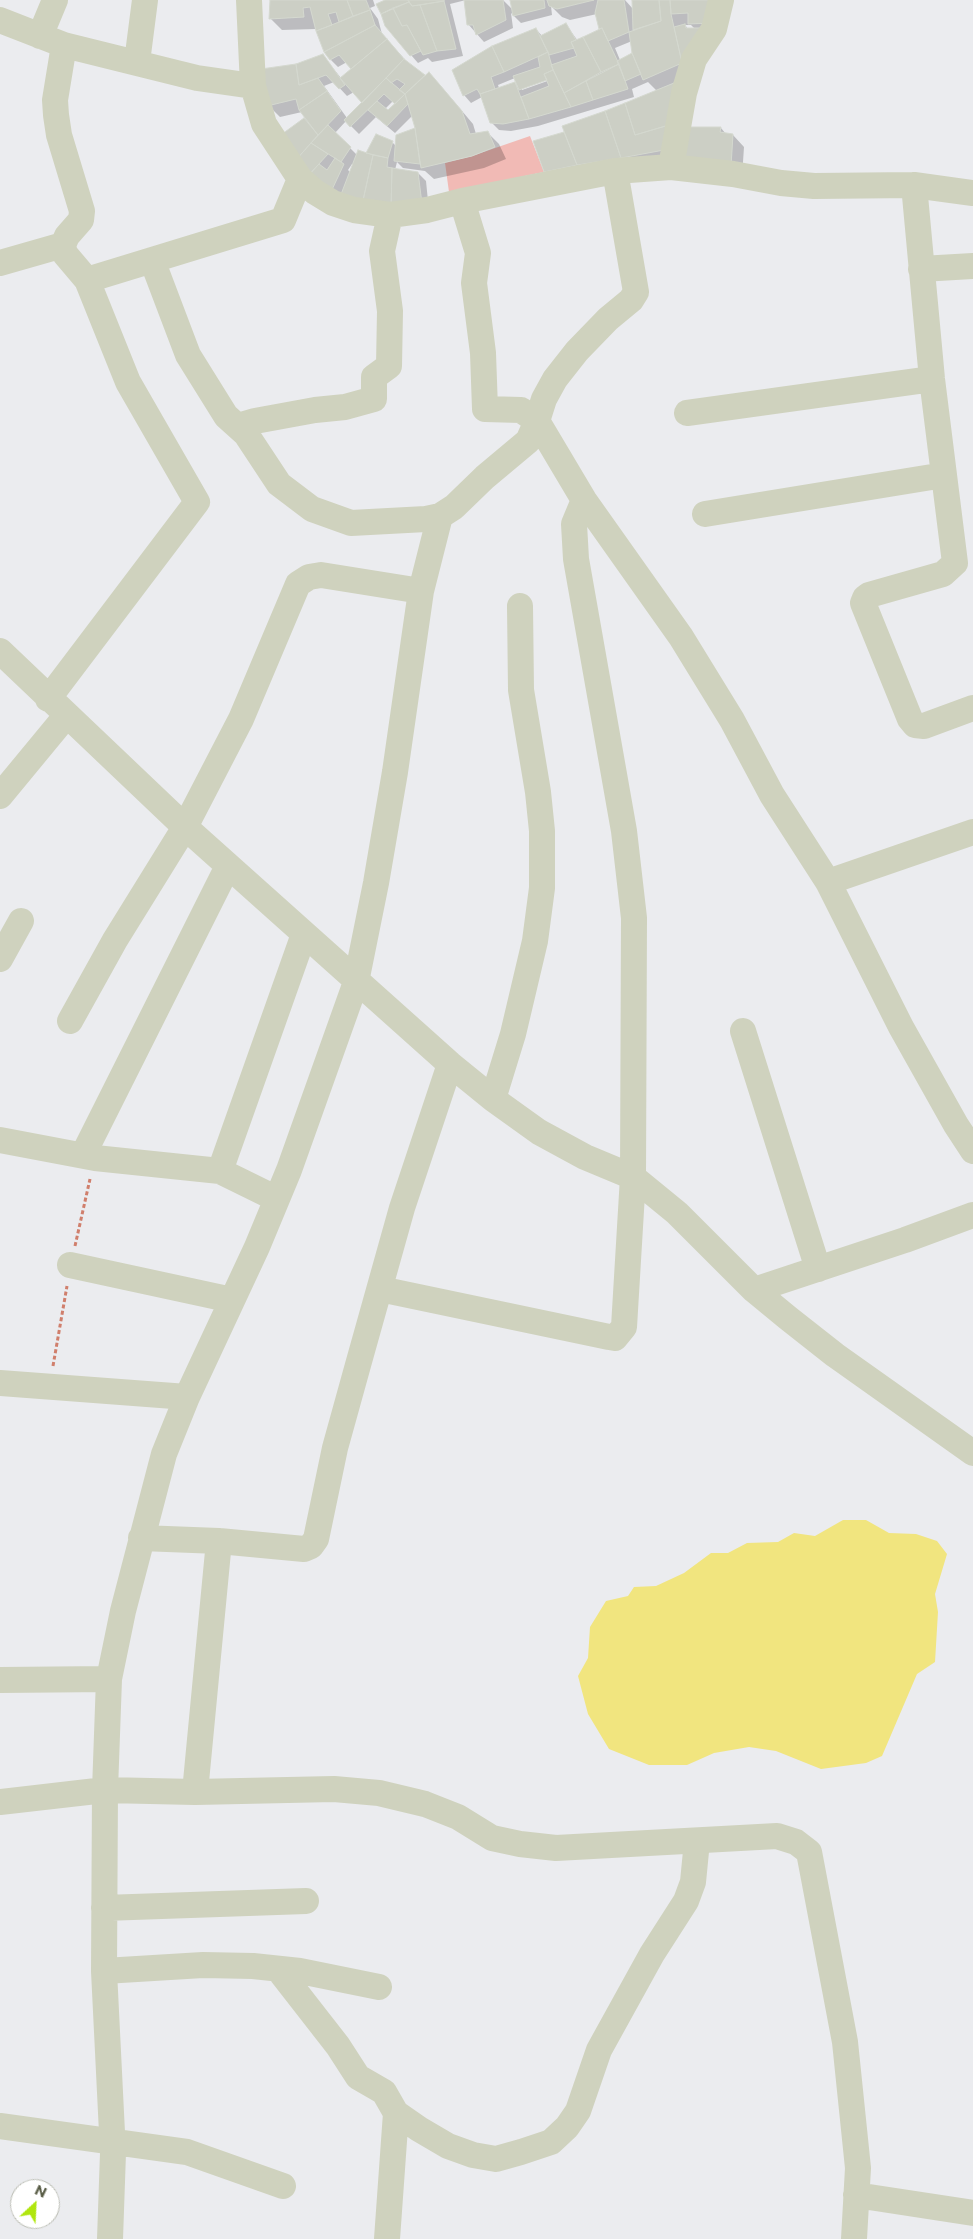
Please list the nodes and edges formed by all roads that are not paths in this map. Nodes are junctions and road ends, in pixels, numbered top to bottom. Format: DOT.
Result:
graph roads {
  1 [pos="55,0"];
  2 [pos="146,0"];
  3 [pos="249,0"];
  4 [pos="721,0"];
  5 [pos="0,20"];
  6 [pos="40,36"];
  7 [pos="64,45"];
  8 [pos="136,62"];
  9 [pos="253,86"];
  10 [pos="670,167"];
  11 [pos="615,171"];
  12 [pos="300,179"];
  13 [pos="914,185"];
  14 [pos="973,193"];
  15 [pos="462,201"];
  16 [pos="390,214"];
  17 [pos="63,245"];
  18 [pos="152,260"];
  19 [pos="0,263"];
  20 [pos="973,266"];
  21 [pos="921,269"];
  22 [pos="86,280"];
  23 [pos="932,379"];
  24 [pos="687,413"];
  25 [pos="537,421"];
  26 [pos="238,426"];
  27 [pos="944,475"];
  28 [pos="584,500"];
  29 [pos="705,514"];
  30 [pos="440,516"];
  31 [pos="421,591"];
  32 [pos="520,606"];
  33 [pos="2,658"];
  34 [pos="57,707"];
  35 [pos="973,708"];
  36 [pos="0,796"];
  37 [pos="185,827"];
  38 [pos="973,832"];
  39 [pos="228,866"];
  40 [pos="828,882"];
  41 [pos="21,921"];
  42 [pos="304,934"];
  43 [pos="0,959"];
  44 [pos="356,982"];
  45 [pos="70,1021"];
  46 [pos="743,1031"];
  47 [pos="450,1064"];
  48 [pos="493,1099"];
  49 [pos="964,1121"];
  50 [pos="0,1140"];
  51 [pos="973,1151"];
  52 [pos="83,1155"];
  53 [pos="220,1171"];
  54 [pos="633,1177"];
  55 [pos="277,1199"];
  56 [pos="973,1215"];
  57 [pos="70,1266"];
  58 [pos="818,1269"];
  59 [pos="380,1289"];
  60 [pos="754,1290"];
  61 [pos="232,1300"];
  62 [pos="0,1383"];
  63 [pos="187,1397"];
  64 [pos="973,1453"];
  65 [pos="141,1538"];
  66 [pos="219,1541"];
  67 [pos="110,1679"];
  68 [pos="0,1680"];
  69 [pos="105,1790"];
  70 [pos="195,1792"];
  71 [pos="0,1802"];
  72 [pos="697,1841"];
  73 [pos="306,1901"];
  74 [pos="104,1908"];
  75 [pos="278,1969"];
  76 [pos="104,1971"];
  77 [pos="379,1987"];
  78 [pos="396,2112"];
  79 [pos="0,2126"];
  80 [pos="113,2142"];
  81 [pos="283,2186"];
  82 [pos="856,2195"];
  83 [pos="973,2213"];
  84 [pos="110,2239"];
  85 [pos="386,2239"];
  86 [pos="854,2239"];
  1 -- 6 [label="street"];
  2 -- 8 [label="street"];
  3 -- 9 [label="street"];
  4 -- 10 [label="street"];
  5 -- 6 [label="street"];
  6 -- 7 [label="street"];
  7 -- 8 [label="street"];
  7 -- 17 [label="street"];
  8 -- 9 [label="street"];
  9 -- 12 [label="street"];
  10 -- 11 [label="street"];
  10 -- 13 [label="street"];
  11 -- 15 [label="street"];
  11 -- 25 [label="street"];
  12 -- 16 [label="street"];
  12 -- 18 [label="street"];
  13 -- 14 [label="street"];
  13 -- 21 [label="street"];
  15 -- 16 [label="street"];
  15 -- 25 [label="street"];
  16 -- 26 [label="street"];
  17 -- 19 [label="street"];
  17 -- 22 [label="street"];
  18 -- 22 [label="street"];
  18 -- 26 [label="street"];
  20 -- 21 [label="street"];
  21 -- 23 [label="street"];
  22 -- 34 [label="street"];
  23 -- 24 [label="street"];
  23 -- 27 [label="street"];
  25 -- 28 [label="street"];
  25 -- 30 [label="street"];
  26 -- 30 [label="street"];
  27 -- 29 [label="street"];
  27 -- 35 [label="street"];
  28 -- 40 [label="street"];
  28 -- 54 [label="street"];
  30 -- 31 [label="street"];
  31 -- 37 [label="street"];
  31 -- 44 [label="street"];
  32 -- 48 [label="street"];
  33 -- 34 [label="street"];
  34 -- 36 [label="street"];
  34 -- 37 [label="street"];
  37 -- 39 [label="street"];
  37 -- 45 [label="street"];
  38 -- 40 [label="street"];
  39 -- 42 [label="street"];
  39 -- 52 [label="street"];
  40 -- 49 [label="street"];
  41 -- 43 [label="street"];
  42 -- 44 [label="street"];
  42 -- 53 [label="street"];
  44 -- 47 [label="street"];
  44 -- 55 [label="street"];
  46 -- 58 [label="street"];
  47 -- 48 [label="street"];
  47 -- 59 [label="street"];
  48 -- 54 [label="street"];
  49 -- 51 [label="street"];
  50 -- 52 [label="street"];
  52 -- 53 [label="street"];
  53 -- 55 [label="street"];
  54 -- 59 [label="street"];
  54 -- 60 [label="street"];
  55 -- 61 [label="street"];
  56 -- 58 [label="street"];
  57 -- 61 [label="street"];
  58 -- 60 [label="street"];
  59 -- 66 [label="street"];
  60 -- 64 [label="street"];
  61 -- 63 [label="street"];
  62 -- 63 [label="street"];
  63 -- 65 [label="street"];
  65 -- 66 [label="street"];
  65 -- 67 [label="street"];
  66 -- 70 [label="street"];
  67 -- 68 [label="street"];
  67 -- 69 [label="street"];
  69 -- 70 [label="street"];
  69 -- 71 [label="street"];
  69 -- 74 [label="street"];
  70 -- 72 [label="street"];
  72 -- 78 [label="street"];
  72 -- 82 [label="street"];
  73 -- 74 [label="street"];
  74 -- 76 [label="street"];
  75 -- 76 [label="street"];
  75 -- 77 [label="street"];
  75 -- 78 [label="street"];
  76 -- 80 [label="street"];
  78 -- 85 [label="street"];
  79 -- 80 [label="street"];
  80 -- 81 [label="street"];
  80 -- 84 [label="street"];
  82 -- 83 [label="street"];
  82 -- 86 [label="street"];
}
